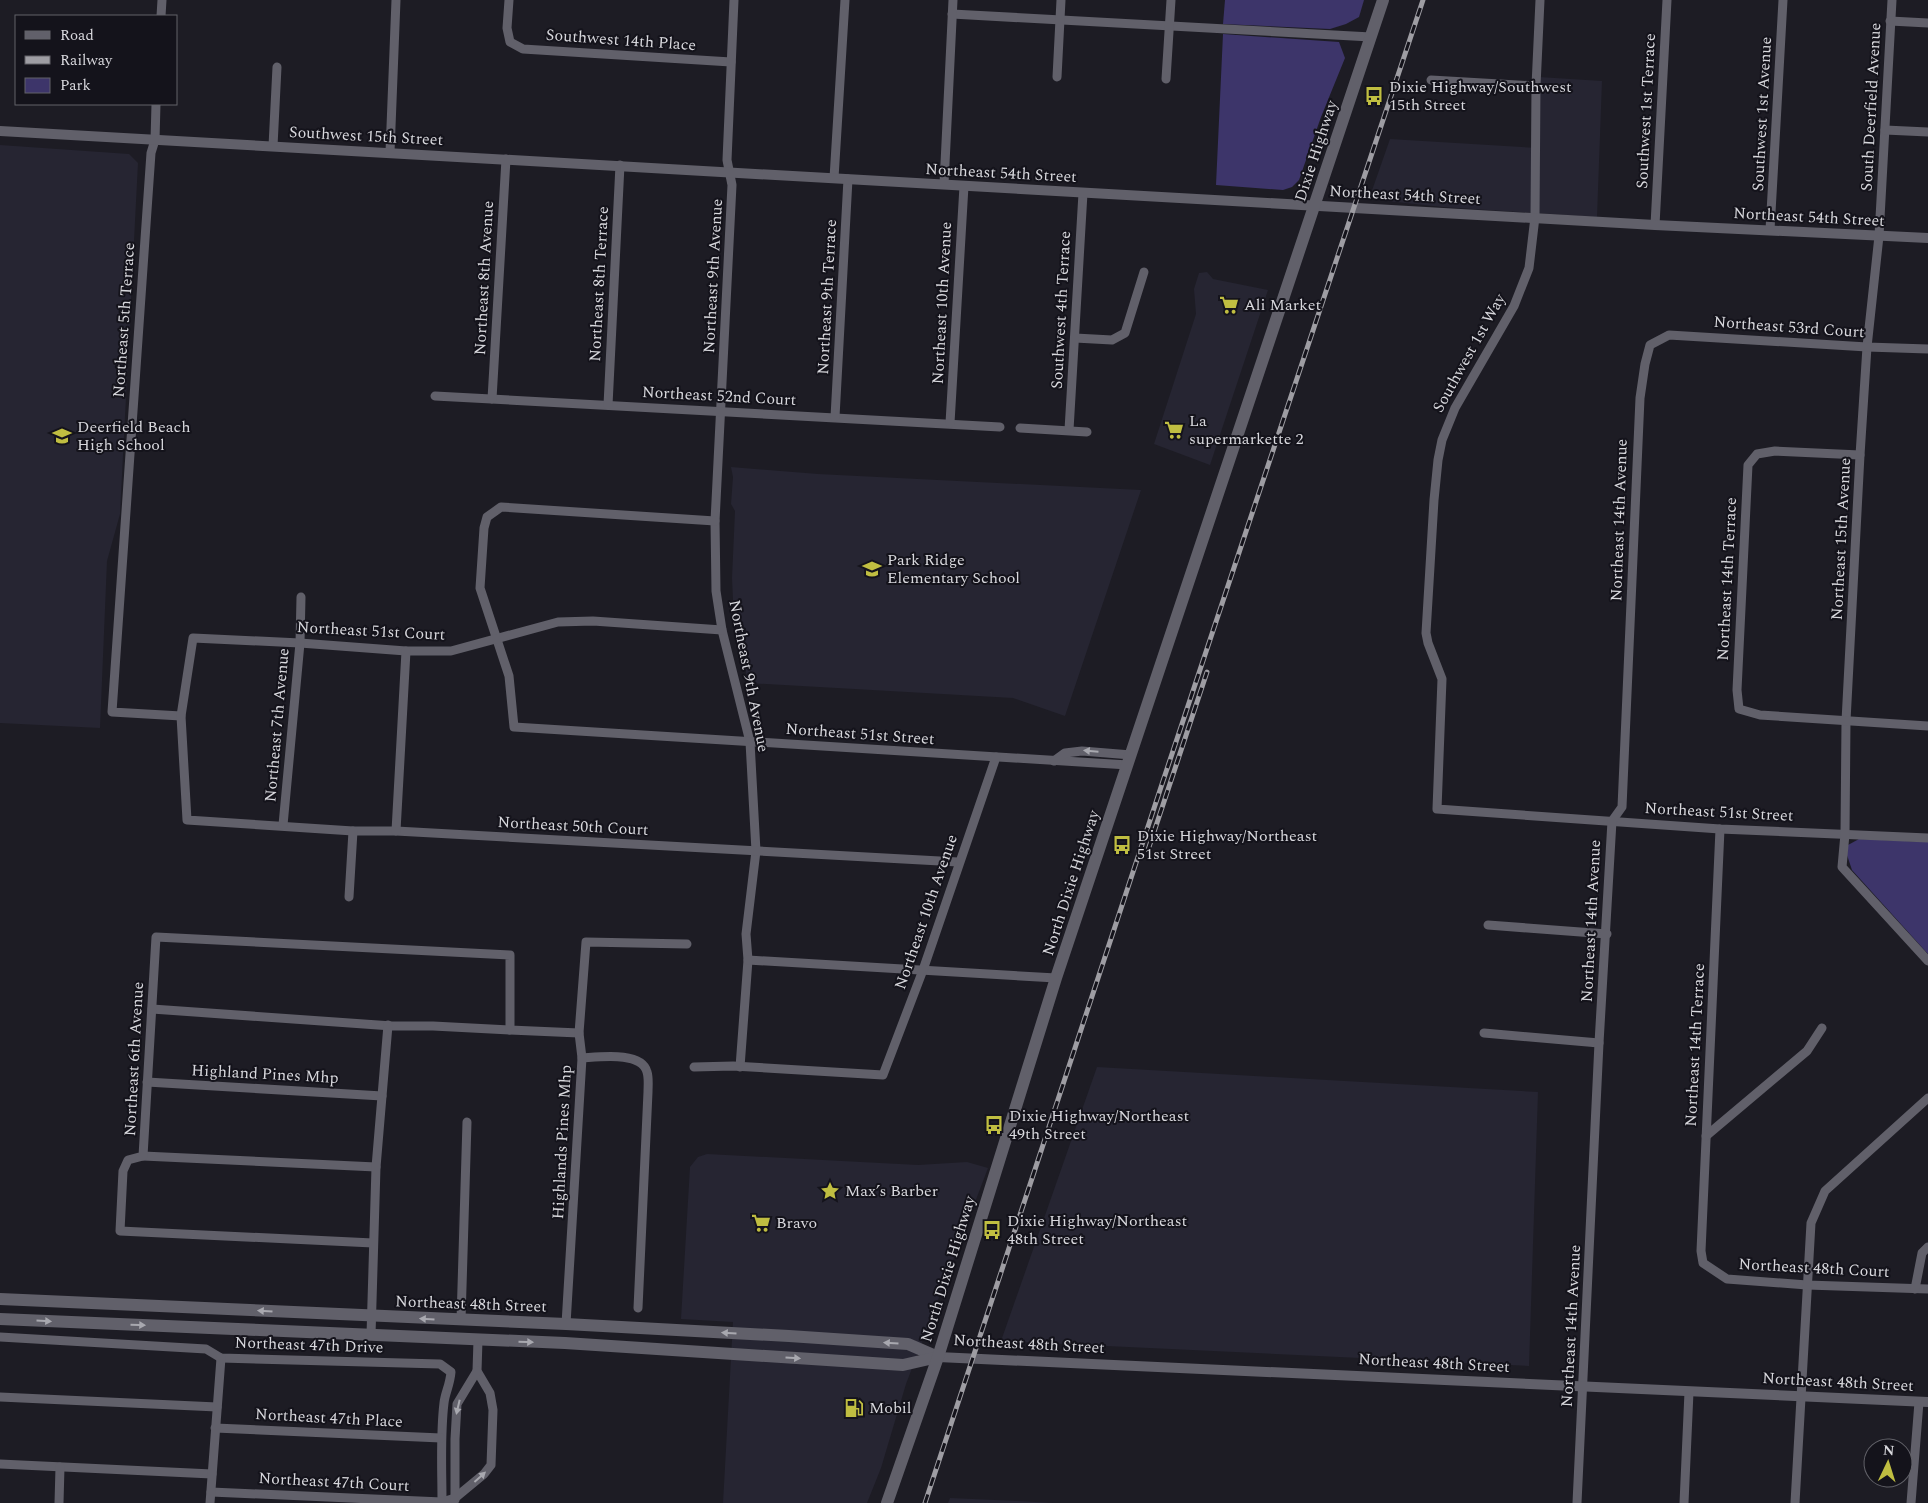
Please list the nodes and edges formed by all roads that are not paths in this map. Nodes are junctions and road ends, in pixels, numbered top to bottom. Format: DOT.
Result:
graph roads {
  1 [pos="162,0"];
  2 [pos="396,0"];
  3 [pos="509,0"];
  4 [pos="734,0"];
  5 [pos="845,0"];
  6 [pos="953,0"];
  7 [pos="1061,0"];
  8 [pos="1171,0"];
  9 [pos="1383,0"];
  10 [pos="1540,0"];
  11 [pos="1668,0"];
  12 [pos="1783,0"];
  13 [pos="1892,0"];
  14 [pos="952,14"];
  15 [pos="161,15"];
  16 [pos="1060,21"];
  17 [pos="1890,21"];
  18 [pos="1928,23"];
  19 [pos="1170,26"];
  20 [pos="1371,37"];
  21 [pos="731,62"];
  22 [pos="277,67"];
  23 [pos="1057,77"];
  24 [pos="1166,80"];
  25 [pos="1431,80"];
  26 [pos="1536,86"];
  27 [pos="156,105"];
  28 [pos="1885,130"];
  29 [pos="0,131"];
  30 [pos="1928,132"];
  31 [pos="155,140"];
  32 [pos="273,146"];
  33 [pos="390,152"];
  34 [pos="506,159"];
  35 [pos="620,165"];
  36 [pos="731,171"];
  37 [pos="834,178"];
  38 [pos="848,178"];
  39 [pos="944,184"];
  40 [pos="964,186"];
  41 [pos="1083,193"];
  42 [pos="1315,205"];
  43 [pos="1535,217"];
  44 [pos="1655,224"];
  45 [pos="1770,230"];
  46 [pos="1928,238"];
  47 [pos="1878,241"];
  48 [pos="1144,272"];
  49 [pos="1291,276"];
  50 [pos="1075,338"];
  51 [pos="1650,345"];
  52 [pos="1867,348"];
  53 [pos="1928,349"];
  54 [pos="435,396"];
  55 [pos="492,399"];
  56 [pos="608,404"];
  57 [pos="721,412"];
  58 [pos="835,417"];
  59 [pos="950,423"];
  60 [pos="1000,427"];
  61 [pos="1020,428"];
  62 [pos="1069,430"];
  63 [pos="1087,432"];
  64 [pos="1860,455"];
  65 [pos="715,521"];
  66 [pos="301,597"];
  67 [pos="722,630"];
  68 [pos="496,639"];
  69 [pos="300,643"];
  70 [pos="406,651"];
  71 [pos="181,716"];
  72 [pos="1846,721"];
  73 [pos="1928,726"];
  74 [pos="750,742"];
  75 [pos="996,757"];
  76 [pos="1129,760"];
  77 [pos="1437,809"];
  78 [pos="1612,821"];
  79 [pos="283,825"];
  80 [pos="1720,829"];
  81 [pos="354,831"];
  82 [pos="396,831"];
  83 [pos="1845,834"];
  84 [pos="1928,838"];
  85 [pos="756,851"];
  86 [pos="958,862"];
  87 [pos="349,897"];
  88 [pos="1488,925"];
  89 [pos="1606,934"];
  90 [pos="687,944"];
  91 [pos="748,960"];
  92 [pos="1928,961"];
  93 [pos="923,970"];
  94 [pos="1056,978"];
  95 [pos="152,1009"];
  96 [pos="388,1025"];
  97 [pos="1822,1028"];
  98 [pos="510,1030"];
  99 [pos="579,1033"];
  100 [pos="1484,1033"];
  101 [pos="1599,1043"];
  102 [pos="582,1058"];
  103 [pos="694,1067"];
  104 [pos="740,1067"];
  105 [pos="147,1082"];
  106 [pos="382,1096"];
  107 [pos="1928,1098"];
  108 [pos="467,1122"];
  109 [pos="1706,1136"];
  110 [pos="143,1156"];
  111 [pos="376,1167"];
  112 [pos="373,1243"];
  113 [pos="1928,1247"];
  114 [pos="1703,1263"];
  115 [pos="1807,1284"];
  116 [pos="1915,1289"];
  117 [pos="1928,1289"];
  118 [pos="0,1299"];
  119 [pos="638,1308"];
  120 [pos="371,1316"];
  121 [pos="0,1319"];
  122 [pos="461,1320"];
  123 [pos="566,1324"];
  124 [pos="592,1326"];
  125 [pos="371,1335"];
  126 [pos="0,1337"];
  127 [pos="478,1340"];
  128 [pos="938,1357"];
  129 [pos="221,1358"];
  130 [pos="477,1371"];
  131 [pos="1583,1386"];
  132 [pos="1689,1392"];
  133 [pos="0,1397"];
  134 [pos="1801,1397"];
  135 [pos="1924,1402"];
  136 [pos="217,1407"];
  137 [pos="215,1428"];
  138 [pos="440,1438"];
  139 [pos="0,1464"];
  140 [pos="60,1467"];
  141 [pos="212,1474"];
  142 [pos="211,1492"];
  143 [pos="455,1501"];
  144 [pos="442,1502"];
  145 [pos="59,1503"];
  146 [pos="210,1503"];
  147 [pos="887,1503"];
  148 [pos="1577,1503"];
  149 [pos="1684,1503"];
  150 [pos="1795,1503"];
  151 [pos="1911,1503"];
  1 -- 15 [label="street"];
  2 -- 33 [label="street"];
  3 -- 21 [label="street, Southwest 14th Place"];
  4 -- 21 [label="street, Northeast 9th Avenue"];
  5 -- 37 [label="street"];
  6 -- 14 [label="street"];
  7 -- 16 [label="street"];
  8 -- 19 [label="street"];
  9 -- 20 [label="main road, Dixie Highway"];
  10 -- 26 [label="street, Southwest 1st Way"];
  11 -- 44 [label="street, Southwest 1st Terrace"];
  12 -- 45 [label="street, Southwest 1st Avenue"];
  13 -- 17 [label="street, South Deerfield Avenue"];
  14 -- 16 [label="street"];
  14 -- 39 [label="street"];
  16 -- 19 [label="street"];
  16 -- 23 [label="street"];
  17 -- 18 [label="street"];
  17 -- 28 [label="street, South Deerfield Avenue"];
  19 -- 20 [label="street"];
  19 -- 24 [label="street"];
  20 -- 42 [label="main road, Dixie Highway"];
  21 -- 36 [label="street, Northeast 9th Avenue"];
  22 -- 32 [label="street"];
  25 -- 26 [label="street"];
  26 -- 43 [label="street, Southwest 1st Way"];
  27 -- 31 [label="street, Northeast 5th Terrace"];
  28 -- 30 [label="street"];
  28 -- 47 [label="street, South Deerfield Avenue"];
  29 -- 31 [label="street, Southwest 15th Street"];
  31 -- 32 [label="street, Southwest 15th Street"];
  31 -- 71 [label="street, Northeast 5th Terrace"];
  32 -- 33 [label="street, Southwest 15th Street"];
  33 -- 34 [label="street, Southwest 15th Street"];
  34 -- 35 [label="street, Southwest 15th Street"];
  34 -- 55 [label="street, Northeast 8th Avenue"];
  35 -- 36 [label="street, Southwest 15th Street"];
  35 -- 56 [label="street, Northeast 8th Terrace"];
  36 -- 37 [label="street, Northeast 54th Street"];
  36 -- 57 [label="street, Northeast 9th Avenue"];
  37 -- 38 [label="street, Northeast 54th Street"];
  38 -- 39 [label="street, Northeast 54th Street"];
  38 -- 58 [label="street, Northeast 9th Terrace"];
  39 -- 40 [label="street, Northeast 54th Street"];
  40 -- 41 [label="street, Northeast 54th Street"];
  40 -- 59 [label="street, Northeast 10th Avenue"];
  41 -- 42 [label="street, Northeast 54th Street"];
  41 -- 50 [label="street, Southwest 4th Terrace"];
  42 -- 43 [label="street, Northeast 54th Street"];
  42 -- 49 [label="main road, Dixie Highway"];
  43 -- 44 [label="street, Northeast 54th Street"];
  43 -- 77 [label="street, Southwest 1st Way"];
  44 -- 45 [label="street, Northeast 54th Street"];
  45 -- 47 [label="street, Northeast 54th Street"];
  46 -- 47 [label="street, Northeast 54th Street"];
  47 -- 52 [label="street, Northeast 15th Avenue"];
  48 -- 50 [label="street"];
  49 -- 76 [label="main road, North Dixie Highway"];
  50 -- 62 [label="street, Southwest 4th Terrace"];
  51 -- 52 [label="street, Northeast 53rd Court"];
  51 -- 78 [label="street, Northeast 14th Avenue"];
  52 -- 53 [label="street, Northeast 53rd Court"];
  52 -- 64 [label="street, Northeast 15th Avenue"];
  54 -- 55 [label="street, Northeast 52nd Court"];
  55 -- 56 [label="street, Northeast 52nd Court"];
  56 -- 57 [label="street, Northeast 52nd Court"];
  57 -- 58 [label="street, Northeast 52nd Court"];
  57 -- 65 [label="street, Northeast 9th Avenue"];
  58 -- 59 [label="street, Northeast 52nd Court"];
  59 -- 60 [label="street, Northeast 52nd Court"];
  61 -- 62 [label="street"];
  62 -- 63 [label="street"];
  64 -- 72 [label="street, Northeast 15th Avenue"];
  64 -- 72 [label="street, Northeast 14th Terrace"];
  65 -- 67 [label="street, Northeast 9th Avenue"];
  65 -- 68 [label="street"];
  66 -- 69 [label="street, Northeast 7th Avenue"];
  67 -- 68 [label="street, Northeast 51st Court"];
  67 -- 74 [label="street, Northeast 9th Avenue"];
  68 -- 70 [label="street, Northeast 51st Court"];
  68 -- 74 [label="street, Northeast 51st Street"];
  69 -- 70 [label="street, Northeast 51st Court"];
  69 -- 71 [label="street, Northeast 51st Court"];
  69 -- 79 [label="street, Northeast 7th Avenue"];
  70 -- 82 [label="street"];
  71 -- 79 [label="street, Northeast 50th Court"];
  72 -- 73 [label="street"];
  72 -- 83 [label="street, Northeast 15th Avenue"];
  74 -- 75 [label="street, Northeast 51st Street"];
  74 -- 85 [label="street, Northeast 9th Avenue"];
  75 -- 76 [label="street, Northeast 51st Street"];
  75 -- 86 [label="street, Northeast 10th Avenue"];
  76 -- 94 [label="main road, North Dixie Highway"];
  77 -- 78 [label="street, Northeast 51st Street"];
  78 -- 80 [label="street, Northeast 51st Street"];
  78 -- 89 [label="street, Northeast 14th Avenue"];
  79 -- 81 [label="street, Northeast 50th Court"];
  80 -- 83 [label="street, Northeast 51st Street"];
  80 -- 109 [label="street, Northeast 14th Terrace"];
  81 -- 82 [label="street, Northeast 50th Court"];
  81 -- 87 [label="street"];
  82 -- 85 [label="street, Northeast 50th Court"];
  83 -- 84 [label="street, Northeast 51st Street"];
  83 -- 92 [label="street, Northeast 15th Avenue"];
  85 -- 86 [label="street, Northeast 50th Court"];
  85 -- 91 [label="street, Northeast 9th Avenue"];
  86 -- 93 [label="street, Northeast 10th Avenue"];
  88 -- 89 [label="street"];
  89 -- 101 [label="street, Northeast 14th Avenue"];
  90 -- 99 [label="street"];
  91 -- 93 [label="street"];
  91 -- 104 [label="street, Northeast 9th Avenue"];
  93 -- 94 [label="street"];
  93 -- 104 [label="street, Northeast 10th Avenue"];
  94 -- 128 [label="main road, North Dixie Highway"];
  95 -- 96 [label="street"];
  95 -- 98 [label="street, Northeast 6th Avenue"];
  95 -- 105 [label="street, Northeast 6th Avenue"];
  96 -- 98 [label="street"];
  96 -- 106 [label="street"];
  97 -- 109 [label="street"];
  98 -- 99 [label="street"];
  99 -- 102 [label="street"];
  100 -- 101 [label="street"];
  101 -- 131 [label="street, Northeast 14th Avenue"];
  102 -- 119 [label="street, Highlands Pines Mhp"];
  102 -- 123 [label="street, Highlands Pines Mhp"];
  103 -- 104 [label="street"];
  105 -- 106 [label="street, Highland Pines Mhp"];
  105 -- 110 [label="street, Northeast 6th Avenue"];
  106 -- 111 [label="street"];
  107 -- 115 [label="street"];
  108 -- 122 [label="street"];
  109 -- 114 [label="street, Northeast 14th Terrace"];
  110 -- 111 [label="street"];
  110 -- 112 [label="street, Northeast 6th Avenue"];
  111 -- 112 [label="street"];
  112 -- 120 [label="street"];
  113 -- 116 [label="street"];
  114 -- 115 [label="street, Northeast 48th Court"];
  115 -- 116 [label="street, Northeast 48th Court"];
  115 -- 134 [label="street"];
  116 -- 117 [label="street, Northeast 48th Court"];
  120 -- 118 [label="main road, Northeast 48th Street, one-way"];
  122 -- 120 [label="main road, Northeast 48th Street, one-way"];
  120 -- 125 [label="street"];
  121 -- 125 [label="main road, Northeast 48th Street, one-way"];
  122 -- 123 [label="main road, Northeast 48th Street"];
  123 -- 124 [label="main road, Northeast 48th Street"];
  124 -- 127 [label="main road"];
  128 -- 124 [label="main road, Northeast 48th Street, one-way"];
  125 -- 127 [label="main road, Northeast 48th Street"];
  126 -- 129 [label="street, Northeast 47th Drive"];
  127 -- 128 [label="main road, Northeast 48th Street, one-way"];
  127 -- 130 [label="street"];
  128 -- 131 [label="street, Northeast 48th Street"];
  128 -- 147 [label="main road, North Dixie Highway"];
  129 -- 136 [label="street"];
  129 -- 138 [label="street, Northeast 47th Drive"];
  130 -- 143 [label="street, one-way"];
  143 -- 130 [label="street, one-way"];
  131 -- 132 [label="street, Northeast 48th Street"];
  131 -- 148 [label="street, Northeast 14th Avenue"];
  132 -- 134 [label="street, Northeast 48th Street"];
  132 -- 149 [label="street"];
  133 -- 136 [label="street"];
  134 -- 135 [label="street, Northeast 48th Street"];
  134 -- 150 [label="street"];
  135 -- 151 [label="street"];
  136 -- 137 [label="street"];
  137 -- 138 [label="street, Northeast 47th Place"];
  137 -- 141 [label="street"];
  138 -- 144 [label="street"];
  139 -- 140 [label="street"];
  140 -- 141 [label="street"];
  140 -- 145 [label="street"];
  141 -- 142 [label="street"];
  142 -- 144 [label="street, Northeast 47th Court"];
  142 -- 146 [label="street"];
  143 -- 144 [label="street, Northeast 47th Court"];
}
